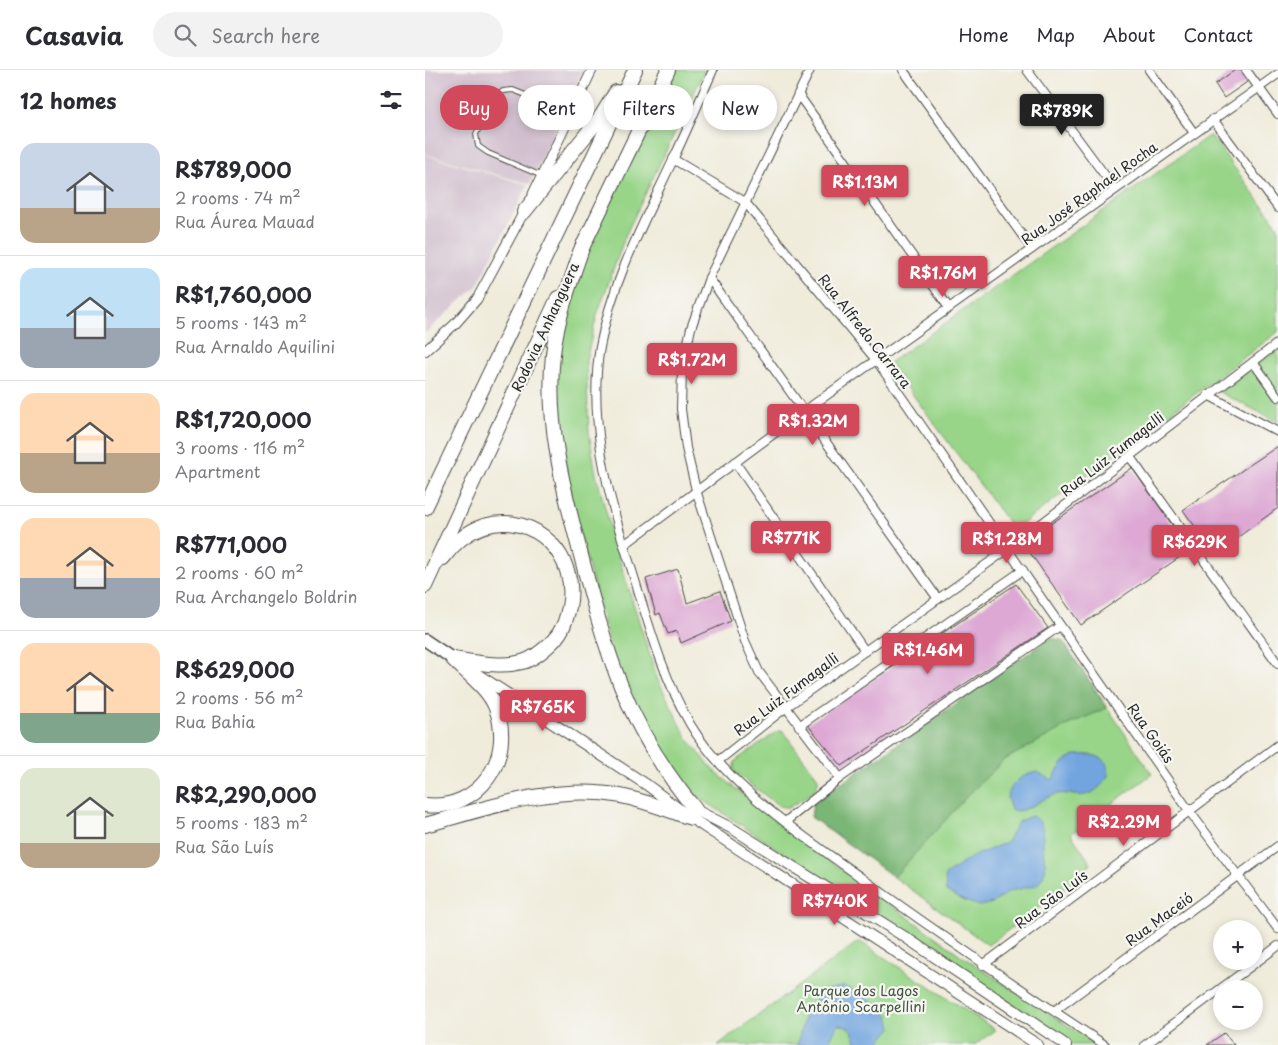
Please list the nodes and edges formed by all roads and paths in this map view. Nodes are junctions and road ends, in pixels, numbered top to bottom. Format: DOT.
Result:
graph roads {
  1 [pos="592,70"];
  2 [pos="630,70"];
  3 [pos="635,70"];
  4 [pos="668,70"];
  5 [pos="713,70"];
  6 [pos="810,70"];
  7 [pos="904,70"];
  8 [pos="1027,70"];
  9 [pos="1149,70"];
  10 [pos="1246,70"];
  11 [pos="1275,70"];
  12 [pos="1278,74"];
  13 [pos="585,85"];
  14 [pos="1258,87"];
  15 [pos="518,92"];
  16 [pos="798,94"];
  17 [pos="1278,114"];
  18 [pos="1213,119"];
  19 [pos="563,130"];
  20 [pos="1194,133"];
  21 [pos="673,160"];
  22 [pos="542,176"];
  23 [pos="1115,189"];
  24 [pos="745,202"];
  25 [pos="1278,208"];
  26 [pos="524,212"];
  27 [pos="583,245"];
  28 [pos="1032,249"];
  29 [pos="709,278"];
  30 [pos="949,308"];
  31 [pos="1278,344"];
  32 [pos="425,351"];
  33 [pos="876,360"];
  34 [pos="1253,362"];
  35 [pos="1208,395"];
  36 [pos="1278,397"];
  37 [pos="803,412"];
  38 [pos="1278,432"];
  39 [pos="1130,456"];
  40 [pos="735,462"];
  41 [pos="696,490"];
  42 [pos="425,508"];
  43 [pos="624,545"];
  44 [pos="1008,549"];
  45 [pos="1023,570"];
  46 [pos="431,572"];
  47 [pos="425,586"];
  48 [pos="938,599"];
  49 [pos="1060,626"];
  50 [pos="425,640"];
  51 [pos="865,651"];
  52 [pos="453,659"];
  53 [pos="1278,664"];
  54 [pos="785,708"];
  55 [pos="799,726"];
  56 [pos="1278,745"];
  57 [pos="718,761"];
  58 [pos="840,778"];
  59 [pos="425,805"];
  60 [pos="1191,812"];
  61 [pos="693,813"];
  62 [pos="785,822"];
  63 [pos="425,825"];
  64 [pos="1278,846"];
  65 [pos="1239,876"];
  66 [pos="1278,929"];
  67 [pos="1278,946"];
  68 [pos="983,965"];
  69 [pos="1053,1012"];
  70 [pos="1038,1045"];
  71 [pos="1066,1045"];
  72 [pos="1105,1045"];
  73 [pos="1145,1045"];
  1 -- 13 [label="street"];
  2 -- 26 [label="highway"];
  3 -- 42 [label="highway"];
  4 -- 27 [label="highway, Rodovia Anhanguera"];
  5 -- 21 [label="street"];
  6 -- 16 [label="street"];
  7 -- 28 [label="street"];
  8 -- 23 [label="street"];
  9 -- 20 [label="street"];
  10 -- 14 [label="street"];
  11 -- 12 [label="street"];
  12 -- 14 [label="street, Rua José Raphael Rocha"];
  14 -- 17 [label="street"];
  14 -- 18 [label="street, Rua José Raphael Rocha"];
  15 -- 22 [label="lane"];
  16 -- 24 [label="street"];
  16 -- 30 [label="street"];
  18 -- 20 [label="street, Rua José Raphael Rocha"];
  18 -- 25 [label="street"];
  19 -- 22 [label="street"];
  20 -- 23 [label="street, Rua José Raphael Rocha"];
  21 -- 24 [label="street, Rua Alfredo Carrara"];
  21 -- 43 [label="street"];
  22 -- 26 [label="street"];
  23 -- 28 [label="street, Rua José Raphael Rocha"];
  24 -- 29 [label="street"];
  24 -- 33 [label="street, Rua Alfredo Carrara"];
  26 -- 32 [label="street"];
  27 -- 46 [label="highway, Rodovia Anhanguera"];
  27 -- 61 [label="highway"];
  28 -- 30 [label="street, Rua José Raphael Rocha"];
  29 -- 37 [label="street"];
  29 -- 41 [label="street"];
  30 -- 33 [label="street, Rua José Raphael Rocha"];
  31 -- 34 [label="street, Rua Luiz Fumagalli"];
  33 -- 37 [label="street, Rua José Raphael Rocha"];
  33 -- 44 [label="street, Rua Alfredo Carrara"];
  34 -- 35 [label="street, Rua Luiz Fumagalli"];
  34 -- 36 [label="street"];
  35 -- 38 [label="street"];
  35 -- 39 [label="street, Rua Luiz Fumagalli"];
  37 -- 40 [label="street, Rua José Raphael Rocha"];
  37 -- 48 [label="street"];
  39 -- 44 [label="street, Rua Luiz Fumagalli"];
  39 -- 53 [label="street"];
  40 -- 41 [label="street, Rua José Raphael Rocha"];
  40 -- 51 [label="street"];
  41 -- 43 [label="street, Rua José Raphael Rocha"];
  41 -- 54 [label="street"];
  43 -- 57 [label="street"];
  44 -- 45 [label="street, Rua Goiás"];
  44 -- 48 [label="street, Rua Luiz Fumagalli"];
  45 -- 49 [label="street, Rua Goiás"];
  45 -- 55 [label="street"];
  46 -- 47 [label="highway, Rodovia Anhanguera"];
  46 -- 52 [label="highway"];
  48 -- 51 [label="street, Rua Luiz Fumagalli"];
  49 -- 58 [label="street"];
  49 -- 60 [label="street, Rua Goiás"];
  50 -- 52 [label="main road"];
  51 -- 54 [label="street, Rua Luiz Fumagalli"];
  52 -- 59 [label="highway"];
  52 -- 61 [label="main road"];
  54 -- 55 [label="street"];
  54 -- 57 [label="street, Rua Luiz Fumagalli"];
  55 -- 58 [label="street"];
  56 -- 60 [label="street, Rua São Luís"];
  57 -- 62 [label="street"];
  58 -- 62 [label="street"];
  60 -- 65 [label="street, Rua Goiás"];
  60 -- 68 [label="street, Rua São Luís"];
  61 -- 63 [label="highway"];
  61 -- 70 [label="main road"];
  61 -- 71 [label="main road"];
  62 -- 68 [label="street"];
  64 -- 65 [label="street, Rua Maceió"];
  65 -- 66 [label="street, Rua Goiás"];
  65 -- 69 [label="street, Rua Maceió"];
  67 -- 73 [label="street"];
  68 -- 69 [label="street"];
  69 -- 72 [label="street"];
}
